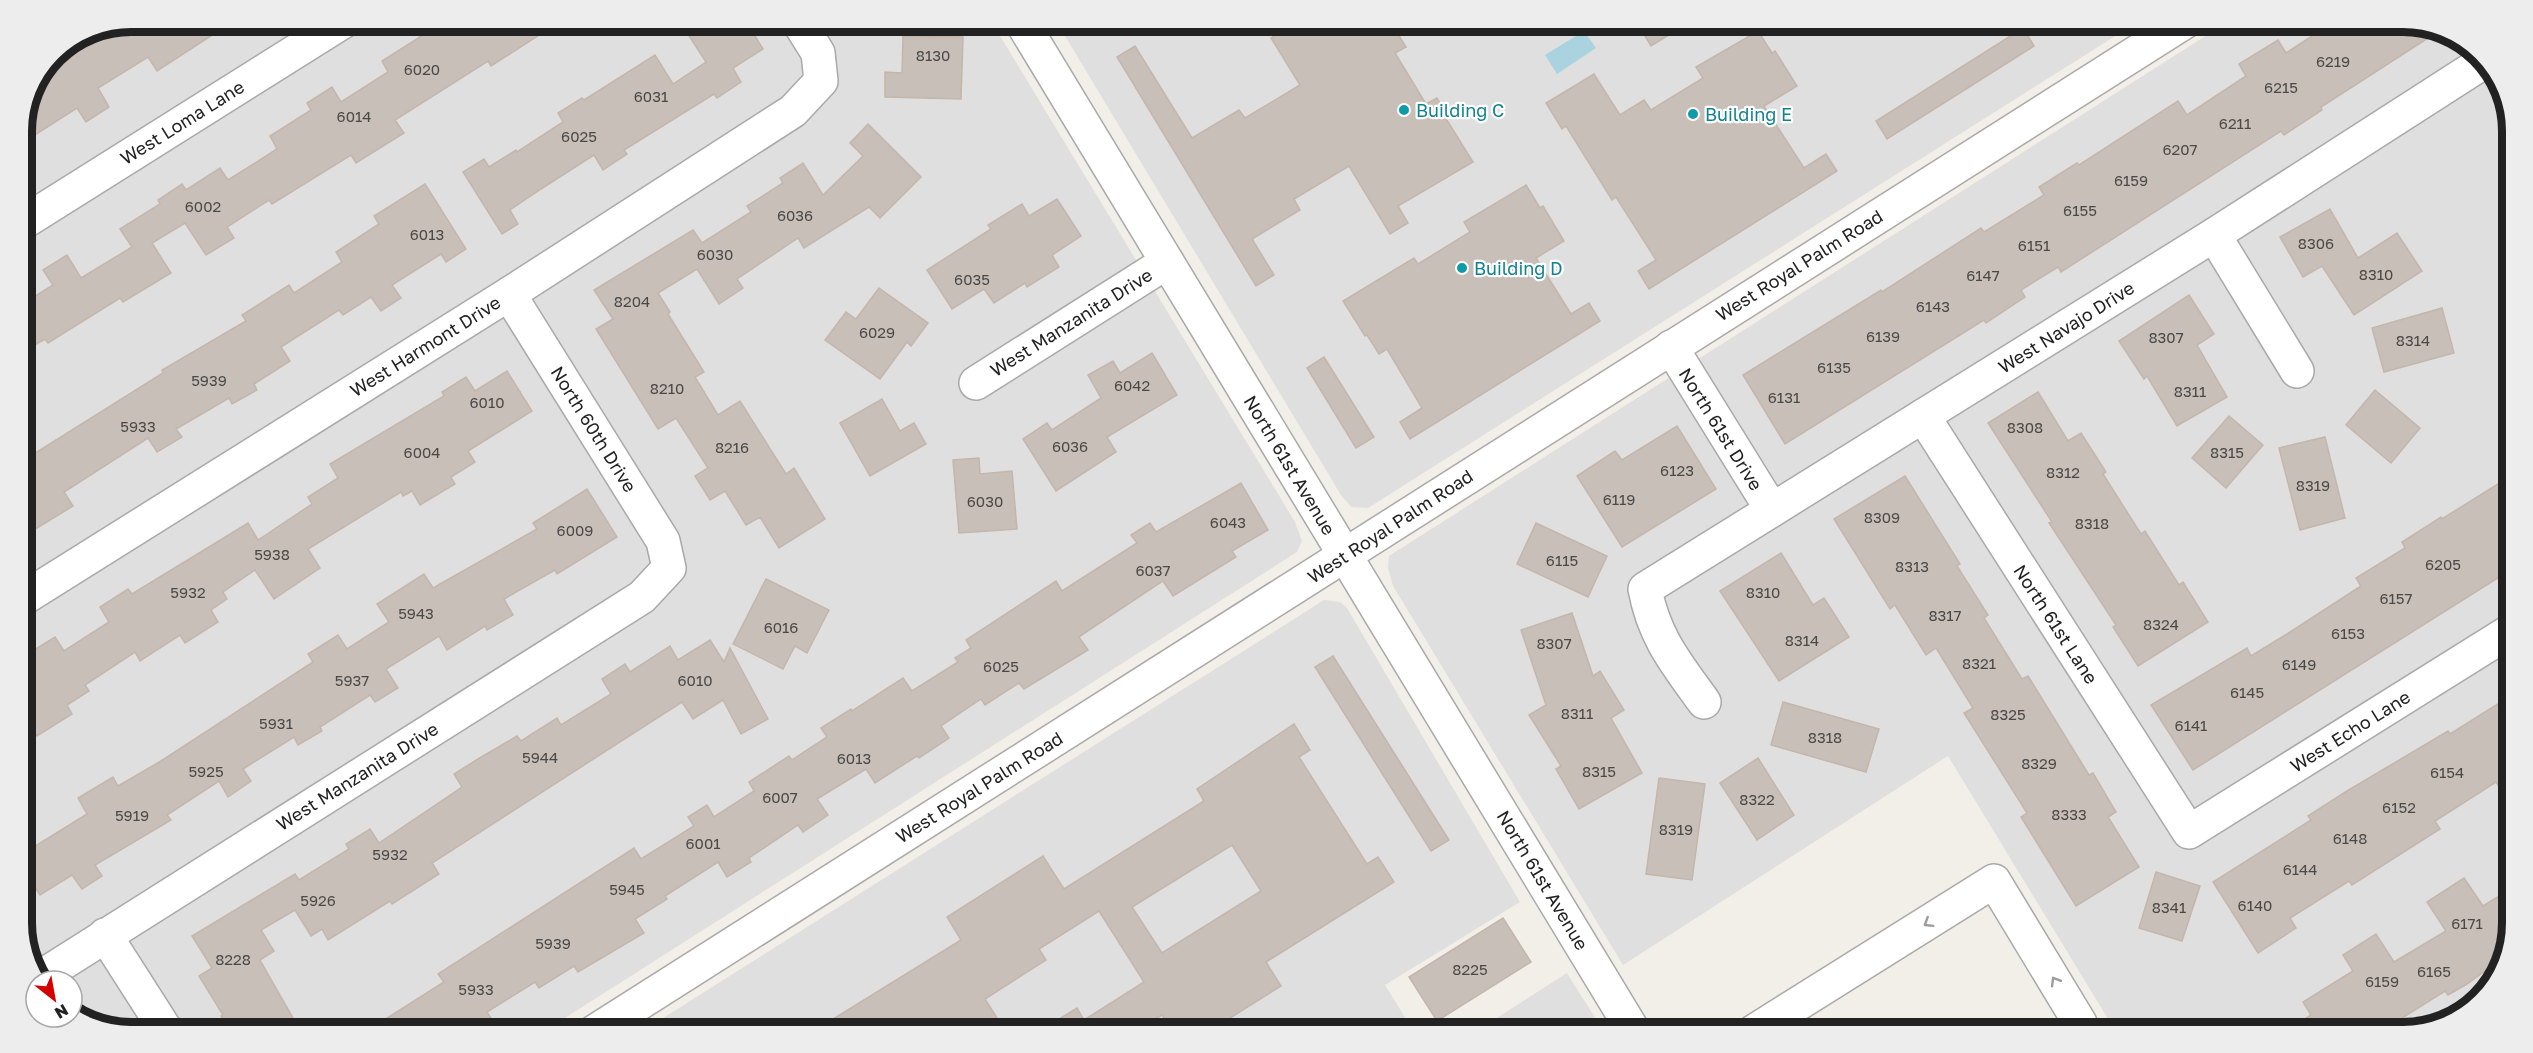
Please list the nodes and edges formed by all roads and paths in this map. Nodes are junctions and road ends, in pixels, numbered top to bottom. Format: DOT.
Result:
graph roads {
  1 [pos="326,32"];
  2 [pos="805,32"];
  3 [pos="1028,32"];
  4 [pos="2169,32"];
  5 [pos="2478,66"];
  6 [pos="32,217"];
  7 [pos="2214,235"];
  8 [pos="1167,262"];
  9 [pos="509,294"];
  10 [pos="1671,347"];
  11 [pos="2296,371"];
  12 [pos="976,383"];
  13 [pos="1923,416"];
  14 [pos="1772,510"];
  15 [pos="1345,555"];
  16 [pos="669,568"];
  17 [pos="32,593"];
  18 [pos="2502,636"];
  19 [pos="1704,702"];
  20 [pos="2189,832"];
  21 [pos="105,935"];
  22 [pos="53,969"];
  23 [pos="161,1022"];
  24 [pos="610,1022"];
  25 [pos="1628,1022"];
  26 [pos="1769,1022"];
  27 [pos="2079,1022"];
  1 -- 6 [label="street, West Loma Lane"];
  2 -- 9 [label="street, West Harmont Drive"];
  3 -- 8 [label="street, North 61st Avenue"];
  4 -- 10 [label="street, West Royal Palm Road"];
  5 -- 7 [label="street, West Navajo Drive"];
  7 -- 11 [label="street"];
  7 -- 13 [label="street, West Navajo Drive"];
  8 -- 12 [label="street, West Manzanita Drive"];
  8 -- 15 [label="street, North 61st Avenue"];
  9 -- 16 [label="street, North 60th Drive"];
  9 -- 17 [label="street, West Harmont Drive"];
  10 -- 14 [label="street, North 61st Drive"];
  10 -- 15 [label="street, West Royal Palm Road"];
  13 -- 14 [label="street, West Navajo Drive"];
  13 -- 20 [label="street, North 61st Lane"];
  14 -- 19 [label="street, West Navajo Drive"];
  15 -- 24 [label="street, West Royal Palm Road"];
  15 -- 25 [label="street, North 61st Avenue"];
  16 -- 21 [label="street, West Manzanita Drive"];
  18 -- 20 [label="street, West Echo Lane"];
  21 -- 22 [label="street, West Manzanita Drive"];
  21 -- 23 [label="street"];
  27 -- 26 [label="street, one-way"];
}
